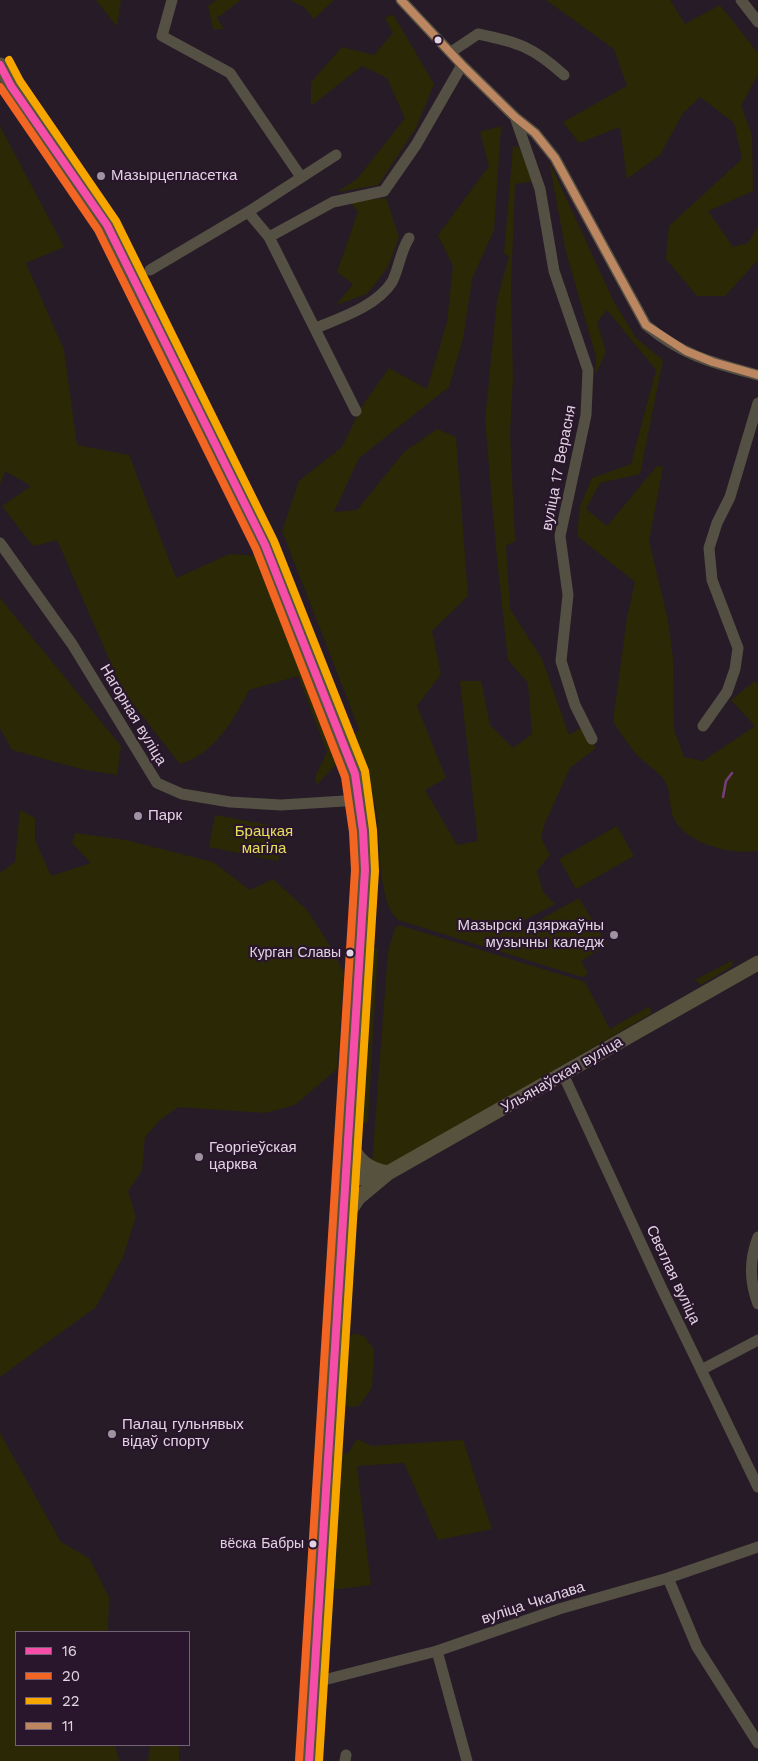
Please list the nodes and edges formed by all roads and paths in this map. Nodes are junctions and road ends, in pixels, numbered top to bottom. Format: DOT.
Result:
graph roads {
  1 [pos="172,0"];
  2 [pos="401,0"];
  3 [pos="741,0"];
  4 [pos="758,22"];
  5 [pos="451,52"];
  6 [pos="0,65"];
  7 [pos="462,65"];
  8 [pos="564,75"];
  9 [pos="515,117"];
  10 [pos="336,155"];
  11 [pos="301,177"];
  12 [pos="248,212"];
  13 [pos="269,237"];
  14 [pos="408,238"];
  15 [pos="150,270"];
  16 [pos="316,328"];
  17 [pos="758,375"];
  18 [pos="758,403"];
  19 [pos="356,411"];
  20 [pos="0,543"];
  21 [pos="703,726"];
  22 [pos="592,739"];
  23 [pos="360,800"];
  24 [pos="758,964"];
  25 [pos="563,1074"];
  26 [pos="348,1142"];
  27 [pos="388,1173"];
  28 [pos="346,1179"];
  29 [pos="369,1189"];
  30 [pos="344,1222"];
  31 [pos="758,1237"];
  32 [pos="758,1304"];
  33 [pos="758,1340"];
  34 [pos="701,1370"];
  35 [pos="758,1487"];
  36 [pos="758,1547"];
  37 [pos="668,1578"];
  38 [pos="436,1650"];
  39 [pos="316,1682"];
  40 [pos="758,1743"];
  41 [pos="310,1761"];
  42 [pos="467,1761"];
  1 -- 11 [label="street"];
  2 -- 5 [label="street, вуліца 17 Верасня"];
  3 -- 4 [label="street"];
  5 -- 7 [label="street, вуліца 17 Верасня"];
  5 -- 8 [label="street"];
  6 -- 23 [label="main road"];
  7 -- 9 [label="street, вуліца 17 Верасня"];
  7 -- 13 [label="street"];
  9 -- 17 [label="street, вуліца 17 Верасня"];
  9 -- 22 [label="street, вуліца 17 Верасня"];
  10 -- 11 [label="street"];
  11 -- 12 [label="street"];
  12 -- 13 [label="street"];
  12 -- 15 [label="street"];
  13 -- 16 [label="street"];
  14 -- 16 [label="street"];
  16 -- 19 [label="street"];
  18 -- 21 [label="street"];
  20 -- 23 [label="street, Нагорная вуліца"];
  23 -- 26 [label="main road"];
  24 -- 25 [label="main road, Ульянаўская вуліца"];
  25 -- 27 [label="main road, Ульянаўская вуліца"];
  25 -- 34 [label="street, Светлая вуліца"];
  26 -- 27 [label="main road"];
  26 -- 28 [label="main road"];
  27 -- 28 [label="main road"];
  27 -- 29 [label="main road, Ульянаўская вуліца"];
  28 -- 29 [label="main road"];
  28 -- 30 [label="main road"];
  29 -- 30 [label="main road, Ульянаўская вуліца"];
  30 -- 39 [label="main road"];
  31 -- 32 [label="street"];
  33 -- 34 [label="street"];
  34 -- 35 [label="street, Светлая вуліца"];
  36 -- 37 [label="street, вуліца Чкалава"];
  37 -- 38 [label="street, вуліца Чкалава"];
  37 -- 40 [label="street"];
  38 -- 39 [label="street, вуліца Чкалава"];
  38 -- 42 [label="street"];
  39 -- 41 [label="main road"];
}
